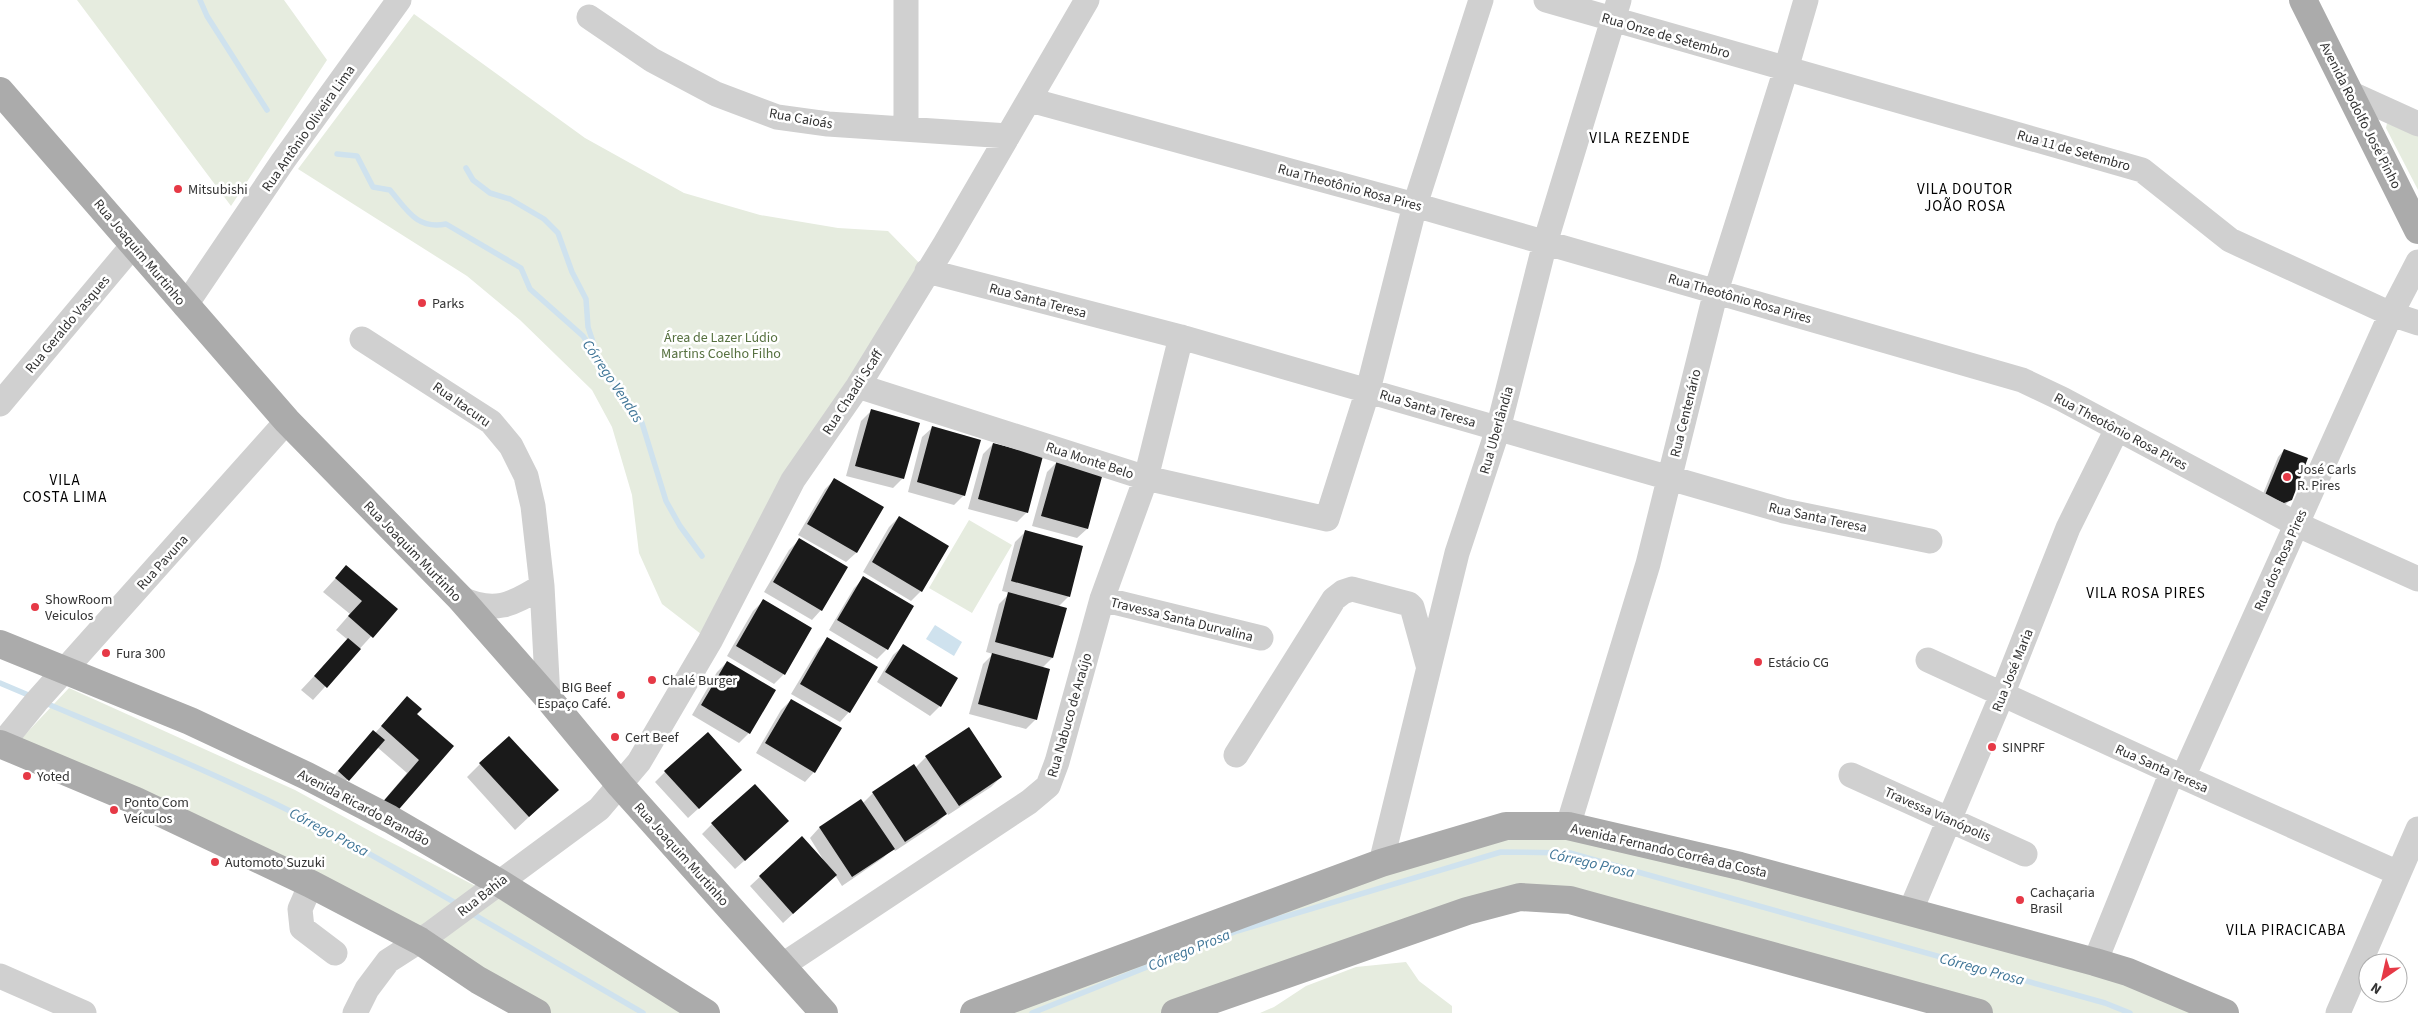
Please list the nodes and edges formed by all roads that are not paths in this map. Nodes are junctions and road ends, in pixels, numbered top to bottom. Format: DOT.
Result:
graph roads {
  1 [pos="399,0"];
  2 [pos="906,0"];
  3 [pos="1087,0"];
  4 [pos="1481,0"];
  5 [pos="1546,0"];
  6 [pos="1806,0"];
  7 [pos="2302,0"];
  8 [pos="1616,10"];
  9 [pos="589,17"];
  10 [pos="1786,70"];
  11 [pos="0,91"];
  12 [pos="2350,93"];
  13 [pos="1030,100"];
  14 [pos="2418,124"];
  15 [pos="906,129"];
  16 [pos="1008,136"];
  17 [pos="1415,205"];
  18 [pos="2418,230"];
  19 [pos="1545,243"];
  20 [pos="134,244"];
  21 [pos="2418,262"];
  22 [pos="927,271"];
  23 [pos="1716,291"];
  24 [pos="185,306"];
  25 [pos="2391,314"];
  26 [pos="2418,323"];
  27 [pos="1181,337"];
  28 [pos="362,339"];
  29 [pos="858,386"];
  30 [pos="1368,390"];
  31 [pos="0,404"];
  32 [pos="286,421"];
  33 [pos="2117,429"];
  34 [pos="1498,430"];
  35 [pos="1146,478"];
  36 [pos="1669,478"];
  37 [pos="2296,524"];
  38 [pos="1930,541"];
  39 [pos="2418,579"];
  40 [pos="542,586"];
  41 [pos="460,598"];
  42 [pos="1102,599"];
  43 [pos="1261,638"];
  44 [pos="0,644"];
  45 [pos="1928,660"];
  46 [pos="1429,667"];
  47 [pos="51,686"];
  48 [pos="2002,695"];
  49 [pos="548,698"];
  50 [pos="3,742"];
  51 [pos="1236,755"];
  52 [pos="1851,775"];
  53 [pos="2177,775"];
  54 [pos="620,785"];
  55 [pos="1950,819"];
  56 [pos="1568,826"];
  57 [pos="2418,829"];
  58 [pos="2025,854"];
  59 [pos="1381,863"];
  60 [pos="2398,873"];
  61 [pos="311,884"];
  62 [pos="491,888"];
  63 [pos="1910,912"];
  64 [pos="425,938"];
  65 [pos="335,953"];
  66 [pos="2096,962"];
  67 [pos="783,965"];
  68 [pos="0,976"];
  69 [pos="84,1013"];
  70 [pos="355,1013"];
  71 [pos="537,1013"];
  72 [pos="706,1013"];
  73 [pos="824,1013"];
  74 [pos="974,1013"];
  75 [pos="1175,1013"];
  76 [pos="1979,1013"];
  77 [pos="2225,1013"];
  78 [pos="2338,1013"];
  1 -- 24 [label="street, Rua Antônio Oliveira Lima"];
  2 -- 15 [label="street"];
  3 -- 13 [label="street, Rua Chaadi Scaff"];
  4 -- 17 [label="street"];
  5 -- 8 [label="street, Rua Onze de Setembro"];
  6 -- 10 [label="street, Rua Centenário"];
  7 -- 12 [label="main road, Avenida Rodolfo José Pinho"];
  8 -- 10 [label="street, Rua Onze de Setembro"];
  8 -- 19 [label="street, Rua Uberlândia"];
  9 -- 15 [label="street, Rua Caioás"];
  10 -- 23 [label="street, Rua Centenário"];
  10 -- 25 [label="street, Rua 11 de Setembro"];
  11 -- 20 [label="main road, Rua Joaquim Murtinho"];
  12 -- 14 [label="street"];
  12 -- 18 [label="main road, Avenida Rodolfo José Pinho"];
  13 -- 16 [label="street, Rua Chaadi Scaff"];
  13 -- 17 [label="street, Rua Theotônio Rosa Pires"];
  15 -- 16 [label="street, Rua Caioás"];
  16 -- 22 [label="street, Rua Chaadi Scaff"];
  17 -- 19 [label="street, Rua Theotônio Rosa Pires"];
  17 -- 30 [label="street"];
  19 -- 23 [label="street, Rua Theotônio Rosa Pires"];
  19 -- 34 [label="street, Rua Uberlândia"];
  20 -- 24 [label="main road, Rua Joaquim Murtinho"];
  20 -- 31 [label="street, Rua Geraldo Vasques"];
  21 -- 25 [label="street, Rua dos Rosa Pires"];
  22 -- 27 [label="street, Rua Santa Teresa"];
  22 -- 29 [label="street, Rua Chaadi Scaff"];
  23 -- 33 [label="street, Rua Theotônio Rosa Pires"];
  23 -- 36 [label="street, Rua Centenário"];
  24 -- 32 [label="main road, Rua Joaquim Murtinho"];
  25 -- 26 [label="street, Rua 11 de Setembro"];
  25 -- 37 [label="street, Rua dos Rosa Pires"];
  27 -- 30 [label="street, Rua Santa Teresa"];
  27 -- 35 [label="street, Rua Nabuco de Araújo"];
  28 -- 40 [label="street, Rua Itacuru"];
  29 -- 35 [label="street, Rua Monte Belo"];
  29 -- 54 [label="street, Rua Chaadi Scaff"];
  30 -- 34 [label="street, Rua Santa Teresa"];
  30 -- 35 [label="street, Rua Monte Belo"];
  32 -- 41 [label="main road, Rua Joaquim Murtinho"];
  32 -- 47 [label="street, Rua Pavuna"];
  33 -- 37 [label="street, Rua Theotônio Rosa Pires"];
  33 -- 48 [label="street, Rua José Maria"];
  34 -- 36 [label="street, Rua Santa Teresa"];
  34 -- 46 [label="street, Rua Uberlândia"];
  35 -- 42 [label="street, Rua Nabuco de Araújo"];
  36 -- 38 [label="street, Rua Santa Teresa"];
  36 -- 56 [label="street, Rua Centenário"];
  37 -- 39 [label="street, Rua Theotônio Rosa Pires"];
  37 -- 53 [label="street, Rua dos Rosa Pires"];
  40 -- 41 [label="street"];
  40 -- 49 [label="street, Rua Itacuru"];
  41 -- 49 [label="main road, Rua Joaquim Murtinho"];
  42 -- 43 [label="street, Travessa Santa Durvalina"];
  42 -- 67 [label="street, Rua Nabuco de Araújo"];
  44 -- 47 [label="main road, Avenida Ricardo Brandão"];
  45 -- 48 [label="street, Rua Santa Teresa"];
  46 -- 51 [label="street"];
  46 -- 59 [label="street, Rua Uberlândia"];
  47 -- 50 [label="street, Rua Pavuna"];
  47 -- 62 [label="main road, Avenida Ricardo Brandão"];
  48 -- 53 [label="street, Rua Santa Teresa"];
  48 -- 55 [label="street, Rua José Maria"];
  49 -- 54 [label="main road, Rua Joaquim Murtinho"];
  50 -- 61 [label="main road"];
  52 -- 55 [label="street, Travessa Vianópolis"];
  53 -- 60 [label="street, Rua Santa Teresa"];
  53 -- 66 [label="street, Rua dos Rosa Pires"];
  54 -- 62 [label="street, Rua Bahia"];
  54 -- 67 [label="main road, Rua Joaquim Murtinho"];
  55 -- 58 [label="street, Travessa Vianópolis"];
  55 -- 63 [label="street, Rua José Maria"];
  56 -- 59 [label="main road, Avenida Fernando Corrêa da Costa"];
  56 -- 63 [label="main road, Avenida Fernando Corrêa da Costa"];
  57 -- 60 [label="street"];
  59 -- 74 [label="main road, Avenida Fernando Corrêa da Costa"];
  60 -- 78 [label="street"];
  61 -- 64 [label="main road"];
  61 -- 65 [label="street"];
  62 -- 64 [label="street, Rua Bahia"];
  62 -- 72 [label="main road, Avenida Ricardo Brandão"];
  63 -- 66 [label="main road, Avenida Fernando Corrêa da Costa"];
  64 -- 70 [label="street, Rua Bahia"];
  64 -- 71 [label="main road"];
  66 -- 77 [label="main road, Avenida Fernando Corrêa da Costa"];
  67 -- 73 [label="main road, Rua Joaquim Murtinho"];
  68 -- 69 [label="street"];
  75 -- 76 [label="main road"];
}
